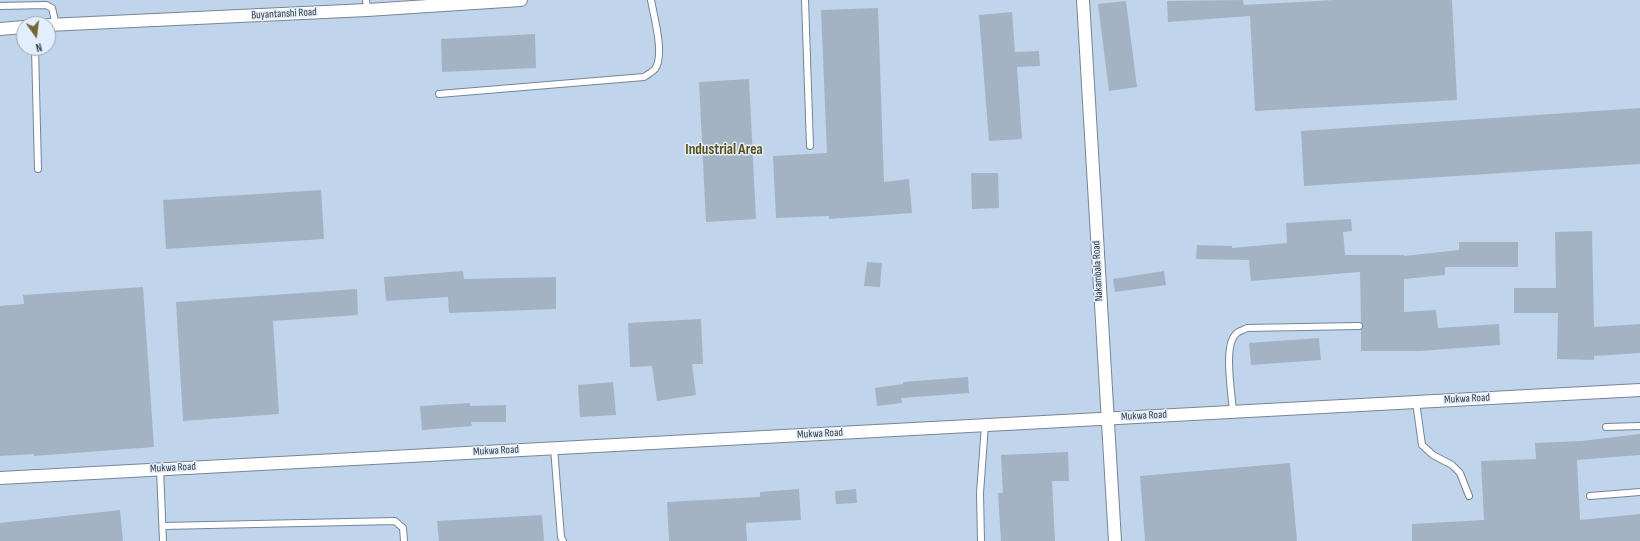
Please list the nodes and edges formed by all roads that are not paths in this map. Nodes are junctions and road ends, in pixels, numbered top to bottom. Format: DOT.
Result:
graph roads {
  1 [pos="521,0"];
  2 [pos="651,0"];
  3 [pos="805,0"];
  4 [pos="1083,0"];
  5 [pos="366,5"];
  6 [pos="0,6"];
  7 [pos="52,16"];
  8 [pos="56,25"];
  9 [pos="16,28"];
  10 [pos="0,29"];
  11 [pos="35,56"];
  12 [pos="439,94"];
  13 [pos="810,146"];
  14 [pos="38,169"];
  15 [pos="1359,326"];
  16 [pos="1640,390"];
  17 [pos="1416,402"];
  18 [pos="1233,412"];
  19 [pos="1107,418"];
  20 [pos="985,425"];
  21 [pos="1640,426"];
  22 [pos="1606,427"];
  23 [pos="554,448"];
  24 [pos="160,469"];
  25 [pos="0,478"];
  26 [pos="1640,492"];
  27 [pos="1469,496"];
  28 [pos="1590,496"];
  29 [pos="163,526"];
  30 [pos="163,541"];
  31 [pos="404,541"];
  32 [pos="563,541"];
  33 [pos="981,541"];
  34 [pos="1115,541"];
  1 -- 5 [label="street, Buyantanshi Road"];
  2 -- 12 [label="lane"];
  3 -- 13 [label="lane"];
  4 -- 19 [label="street, Nakambala Road"];
  5 -- 8 [label="street, Buyantanshi Road"];
  6 -- 7 [label="lane"];
  9 -- 10 [label="street"];
  11 -- 14 [label="lane"];
  15 -- 18 [label="lane"];
  16 -- 17 [label="street, Mukwa Road"];
  17 -- 18 [label="street, Mukwa Road"];
  17 -- 27 [label="lane"];
  18 -- 19 [label="street, Mukwa Road"];
  19 -- 20 [label="street, Mukwa Road"];
  19 -- 34 [label="street, Nakambala Road"];
  20 -- 23 [label="street, Mukwa Road"];
  20 -- 33 [label="lane"];
  21 -- 22 [label="lane"];
  23 -- 24 [label="street, Mukwa Road"];
  23 -- 32 [label="lane"];
  24 -- 25 [label="street, Mukwa Road"];
  24 -- 29 [label="lane"];
  26 -- 28 [label="lane"];
  29 -- 30 [label="lane"];
  29 -- 31 [label="lane"];
}
